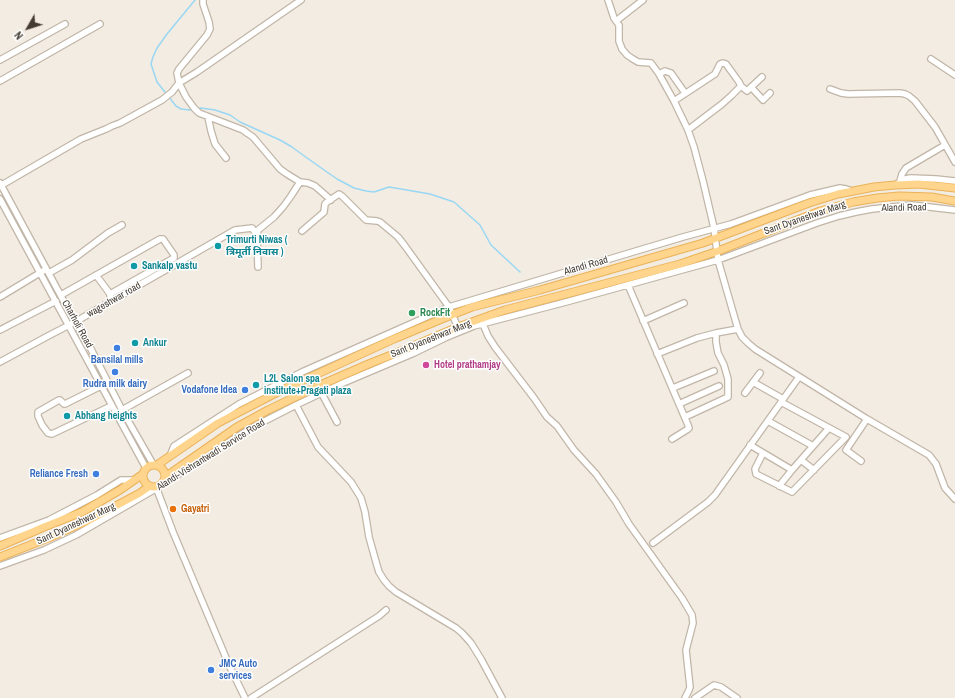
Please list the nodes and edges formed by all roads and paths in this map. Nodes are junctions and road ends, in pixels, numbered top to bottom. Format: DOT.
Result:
graph roads {
  1 [pos="203,0"];
  2 [pos="302,0"];
  3 [pos="608,0"];
  4 [pos="643,0"];
  5 [pos="616,22"];
  6 [pos="65,24"];
  7 [pos="100,24"];
  8 [pos="931,59"];
  9 [pos="0,60"];
  10 [pos="658,74"];
  11 [pos="955,75"];
  12 [pos="762,77"];
  13 [pos="0,81"];
  14 [pos="179,83"];
  15 [pos="741,86"];
  16 [pos="751,87"];
  17 [pos="830,89"];
  18 [pos="685,93"];
  19 [pos="770,93"];
  20 [pos="674,101"];
  21 [pos="208,117"];
  22 [pos="688,130"];
  23 [pos="945,145"];
  24 [pos="226,158"];
  25 [pos="955,162"];
  26 [pos="955,181"];
  27 [pos="300,182"];
  28 [pos="897,183"];
  29 [pos="0,185"];
  30 [pos="955,188"];
  31 [pos="852,191"];
  32 [pos="0,199"];
  33 [pos="331,200"];
  34 [pos="955,201"];
  35 [pos="955,210"];
  36 [pos="122,225"];
  37 [pos="714,228"];
  38 [pos="302,231"];
  39 [pos="257,232"];
  40 [pos="716,238"];
  41 [pos="718,251"];
  42 [pos="718,260"];
  43 [pos="258,267"];
  44 [pos="48,271"];
  45 [pos="40,273"];
  46 [pos="96,275"];
  47 [pos="628,285"];
  48 [pos="110,294"];
  49 [pos="61,295"];
  50 [pos="0,297"];
  51 [pos="113,300"];
  52 [pos="56,301"];
  53 [pos="684,303"];
  54 [pos="449,307"];
  55 [pos="451,315"];
  56 [pos="643,321"];
  57 [pos="75,322"];
  58 [pos="483,324"];
  59 [pos="69,326"];
  60 [pos="459,329"];
  61 [pos="738,329"];
  62 [pos="0,330"];
  63 [pos="716,333"];
  64 [pos="657,354"];
  65 [pos="0,362"];
  66 [pos="714,371"];
  67 [pos="188,373"];
  68 [pos="760,373"];
  69 [pos="799,377"];
  70 [pos="753,382"];
  71 [pos="101,386"];
  72 [pos="719,386"];
  73 [pos="673,388"];
  74 [pos="321,392"];
  75 [pos="745,393"];
  76 [pos="782,401"];
  77 [pos="679,404"];
  78 [pos="296,405"];
  79 [pos="112,406"];
  80 [pos="122,410"];
  81 [pos="685,417"];
  82 [pos="867,418"];
  83 [pos="768,421"];
  84 [pos="337,422"];
  85 [pos="829,428"];
  86 [pos="134,432"];
  87 [pos="128,435"];
  88 [pos="672,438"];
  89 [pos="750,445"];
  90 [pos="813,446"];
  91 [pos="763,453"];
  92 [pos="170,456"];
  93 [pos="801,460"];
  94 [pos="861,461"];
  95 [pos="150,468"];
  96 [pos="792,470"];
  97 [pos="814,470"];
  98 [pos="165,477"];
  99 [pos="134,480"];
  100 [pos="779,486"];
  101 [pos="154,487"];
  102 [pos="955,499"];
  103 [pos="0,538"];
  104 [pos="653,543"];
  105 [pos="0,546"];
  106 [pos="0,557"];
  107 [pos="0,566"];
  108 [pos="386,610"];
  109 [pos="245,698"];
  110 [pos="251,698"];
  111 [pos="502,698"];
  112 [pos="685,698"];
  113 [pos="695,698"];
  114 [pos="737,698"];
  1 -- 14 [label="street"];
  2 -- 14 [label="street"];
  3 -- 5 [label="street"];
  4 -- 5 [label="street"];
  5 -- 10 [label="street"];
  6 -- 9 [label="street"];
  7 -- 13 [label="street"];
  8 -- 11 [label="street"];
  10 -- 18 [label="street"];
  10 -- 20 [label="street"];
  12 -- 16 [label="street"];
  14 -- 21 [label="street"];
  14 -- 29 [label="street"];
  15 -- 16 [label="street"];
  15 -- 18 [label="street"];
  15 -- 22 [label="street"];
  16 -- 19 [label="street"];
  17 -- 23 [label="street"];
  18 -- 20 [label="street"];
  20 -- 22 [label="street"];
  21 -- 24 [label="street"];
  21 -- 27 [label="street"];
  22 -- 37 [label="street"];
  23 -- 25 [label="street"];
  23 -- 28 [label="street"];
  26 -- 28 [label="street"];
  27 -- 33 [label="street"];
  27 -- 39 [label="street"];
  28 -- 30 [label="main road"];
  28 -- 31 [label="main road"];
  29 -- 44 [label="street, Charholi Road"];
  31 -- 37 [label="street, Alandi Road"];
  31 -- 40 [label="main road"];
  32 -- 45 [label="street, Charholi Road"];
  33 -- 38 [label="street"];
  33 -- 54 [label="street"];
  34 -- 41 [label="main road, Sant Dyaneshwar Marg"];
  35 -- 42 [label="street, Alandi Road"];
  36 -- 44 [label="street"];
  37 -- 40 [label="street"];
  37 -- 54 [label="street, Alandi Road"];
  39 -- 43 [label="street"];
  39 -- 51 [label="street, wageshwar road"];
  40 -- 41 [label="street"];
  40 -- 55 [label="main road, Sant Dyaneshwar Marg"];
  41 -- 42 [label="street"];
  41 -- 60 [label="main road, Sant Dyaneshwar Marg"];
  42 -- 47 [label="street, Alandi Road"];
  42 -- 61 [label="street"];
  44 -- 45 [label="street"];
  44 -- 49 [label="street, Charholi Road"];
  45 -- 50 [label="street"];
  45 -- 52 [label="street, Charholi Road"];
  46 -- 48 [label="street"];
  46 -- 48 [label="street"];
  46 -- 49 [label="street"];
  47 -- 56 [label="street"];
  47 -- 58 [label="street, Alandi-Vishrantwadi Service Road"];
  48 -- 51 [label="street"];
  49 -- 57 [label="street, Charholi Road"];
  51 -- 57 [label="street, wageshwar road"];
  52 -- 59 [label="street, Charholi Road"];
  52 -- 62 [label="street"];
  53 -- 56 [label="street"];
  54 -- 55 [label="street"];
  54 -- 92 [label="street"];
  55 -- 60 [label="street"];
  55 -- 92 [label="main road, Sant Dyaneshwar Marg"];
  56 -- 64 [label="street"];
  57 -- 59 [label="street, wageshwar road"];
  57 -- 80 [label="street, Charholi Road"];
  58 -- 60 [label="street, Alandi-Vishrantwadi Service Road"];
  58 -- 112 [label="street"];
  59 -- 65 [label="street, wageshwar road"];
  59 -- 71 [label="street, Charholi Road"];
  60 -- 74 [label="street, Alandi-Vishrantwadi Service Road"];
  60 -- 98 [label="main road, Sant Dyaneshwar Marg"];
  61 -- 63 [label="street"];
  61 -- 69 [label="street"];
  63 -- 64 [label="street"];
  63 -- 81 [label="street"];
  64 -- 73 [label="street"];
  66 -- 73 [label="street"];
  67 -- 80 [label="street"];
  68 -- 70 [label="street"];
  69 -- 76 [label="street"];
  69 -- 82 [label="street"];
  70 -- 75 [label="street"];
  70 -- 76 [label="street"];
  71 -- 79 [label="street, Charholi Road"];
  71 -- 79 [label="street"];
  72 -- 77 [label="street"];
  73 -- 77 [label="street"];
  74 -- 78 [label="street, Alandi-Vishrantwadi Service Road"];
  74 -- 84 [label="street"];
  76 -- 83 [label="street"];
  76 -- 85 [label="street"];
  77 -- 81 [label="street"];
  78 -- 101 [label="street, Alandi-Vishrantwadi Service Road"];
  78 -- 111 [label="street"];
  79 -- 87 [label="street, Charholi Road"];
  80 -- 86 [label="street, Charholi Road"];
  81 -- 88 [label="street"];
  82 -- 94 [label="street"];
  82 -- 102 [label="street"];
  83 -- 89 [label="street"];
  83 -- 90 [label="street"];
  85 -- 90 [label="street"];
  85 -- 97 [label="street"];
  86 -- 87 [label="street"];
  86 -- 95 [label="street, Charholi Road"];
  87 -- 95 [label="street, Charholi Road"];
  89 -- 91 [label="street"];
  89 -- 104 [label="street"];
  90 -- 93 [label="street"];
  91 -- 96 [label="street"];
  91 -- 100 [label="street"];
  92 -- 95 [label="main road, Sant Dyaneshwar Marg"];
  93 -- 96 [label="street"];
  93 -- 97 [label="street"];
  95 -- 98 [label="main road"];
  95 -- 99 [label="main road, Sant Dyaneshwar Marg"];
  95 -- 101 [label="main road"];
  96 -- 100 [label="street"];
  97 -- 100 [label="street"];
  98 -- 101 [label="main road, Sant Dyaneshwar Marg"];
  99 -- 103 [label="street"];
  99 -- 105 [label="main road, Sant Dyaneshwar Marg"];
  101 -- 106 [label="main road, Sant Dyaneshwar Marg"];
  101 -- 107 [label="street, Alandi-Vishrantwadi Service Road"];
  101 -- 109 [label="street"];
  108 -- 110 [label="street"];
  113 -- 114 [label="street"];
}
